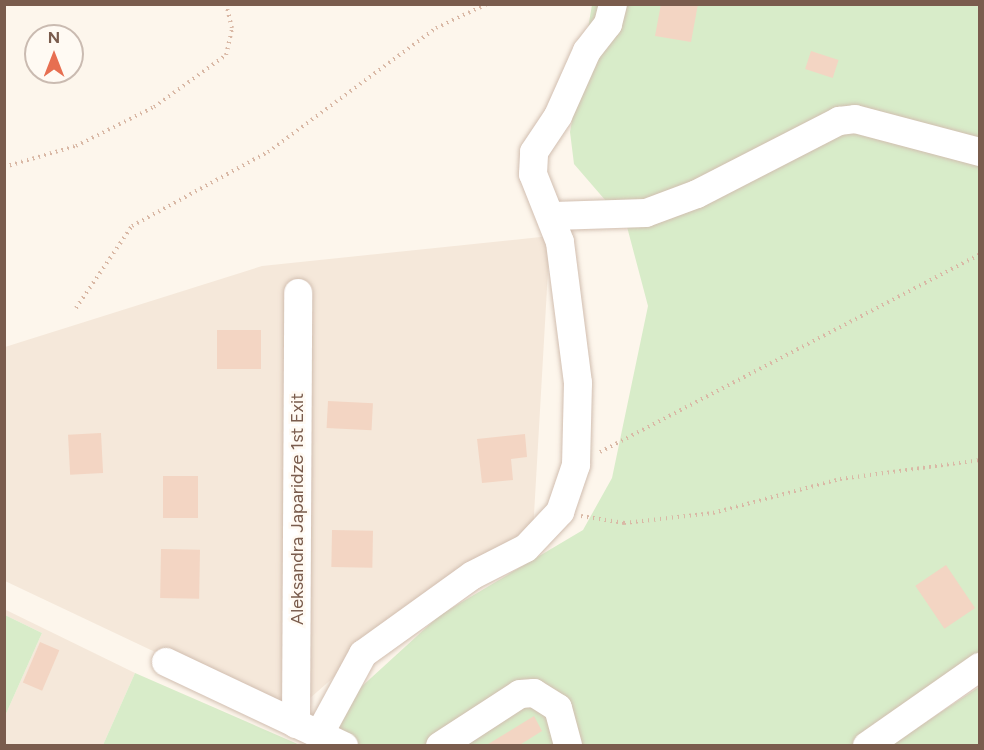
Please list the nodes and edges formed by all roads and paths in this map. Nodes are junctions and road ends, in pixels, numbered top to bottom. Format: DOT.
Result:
graph roads {
  1 [pos="226,4"];
  2 [pos="487,4"];
  3 [pos="613,4"];
  4 [pos="980,152"];
  5 [pos="4,166"];
  6 [pos="554,216"];
  7 [pos="980,254"];
  8 [pos="298,293"];
  9 [pos="76,308"];
  10 [pos="980,460"];
  11 [pos="576,465"];
  12 [pos="560,512"];
  13 [pos="166,662"];
  14 [pos="980,667"];
  15 [pos="320,735"];
  16 [pos="440,746"];
  17 [pos="568,746"];
  18 [pos="867,746"];
  1 -- 5 [label="path"];
  2 -- 9 [label="path"];
  3 -- 6 [label="street"];
  4 -- 6 [label="street"];
  6 -- 11 [label="street"];
  7 -- 11 [label="path"];
  8 -- 15 [label="street, Aleksandra Japaridze 1st Exit"];
  10 -- 12 [label="path"];
  11 -- 12 [label="street"];
  12 -- 15 [label="street"];
  13 -- 15 [label="street"];
  14 -- 18 [label="street"];
  16 -- 17 [label="street"];
}
